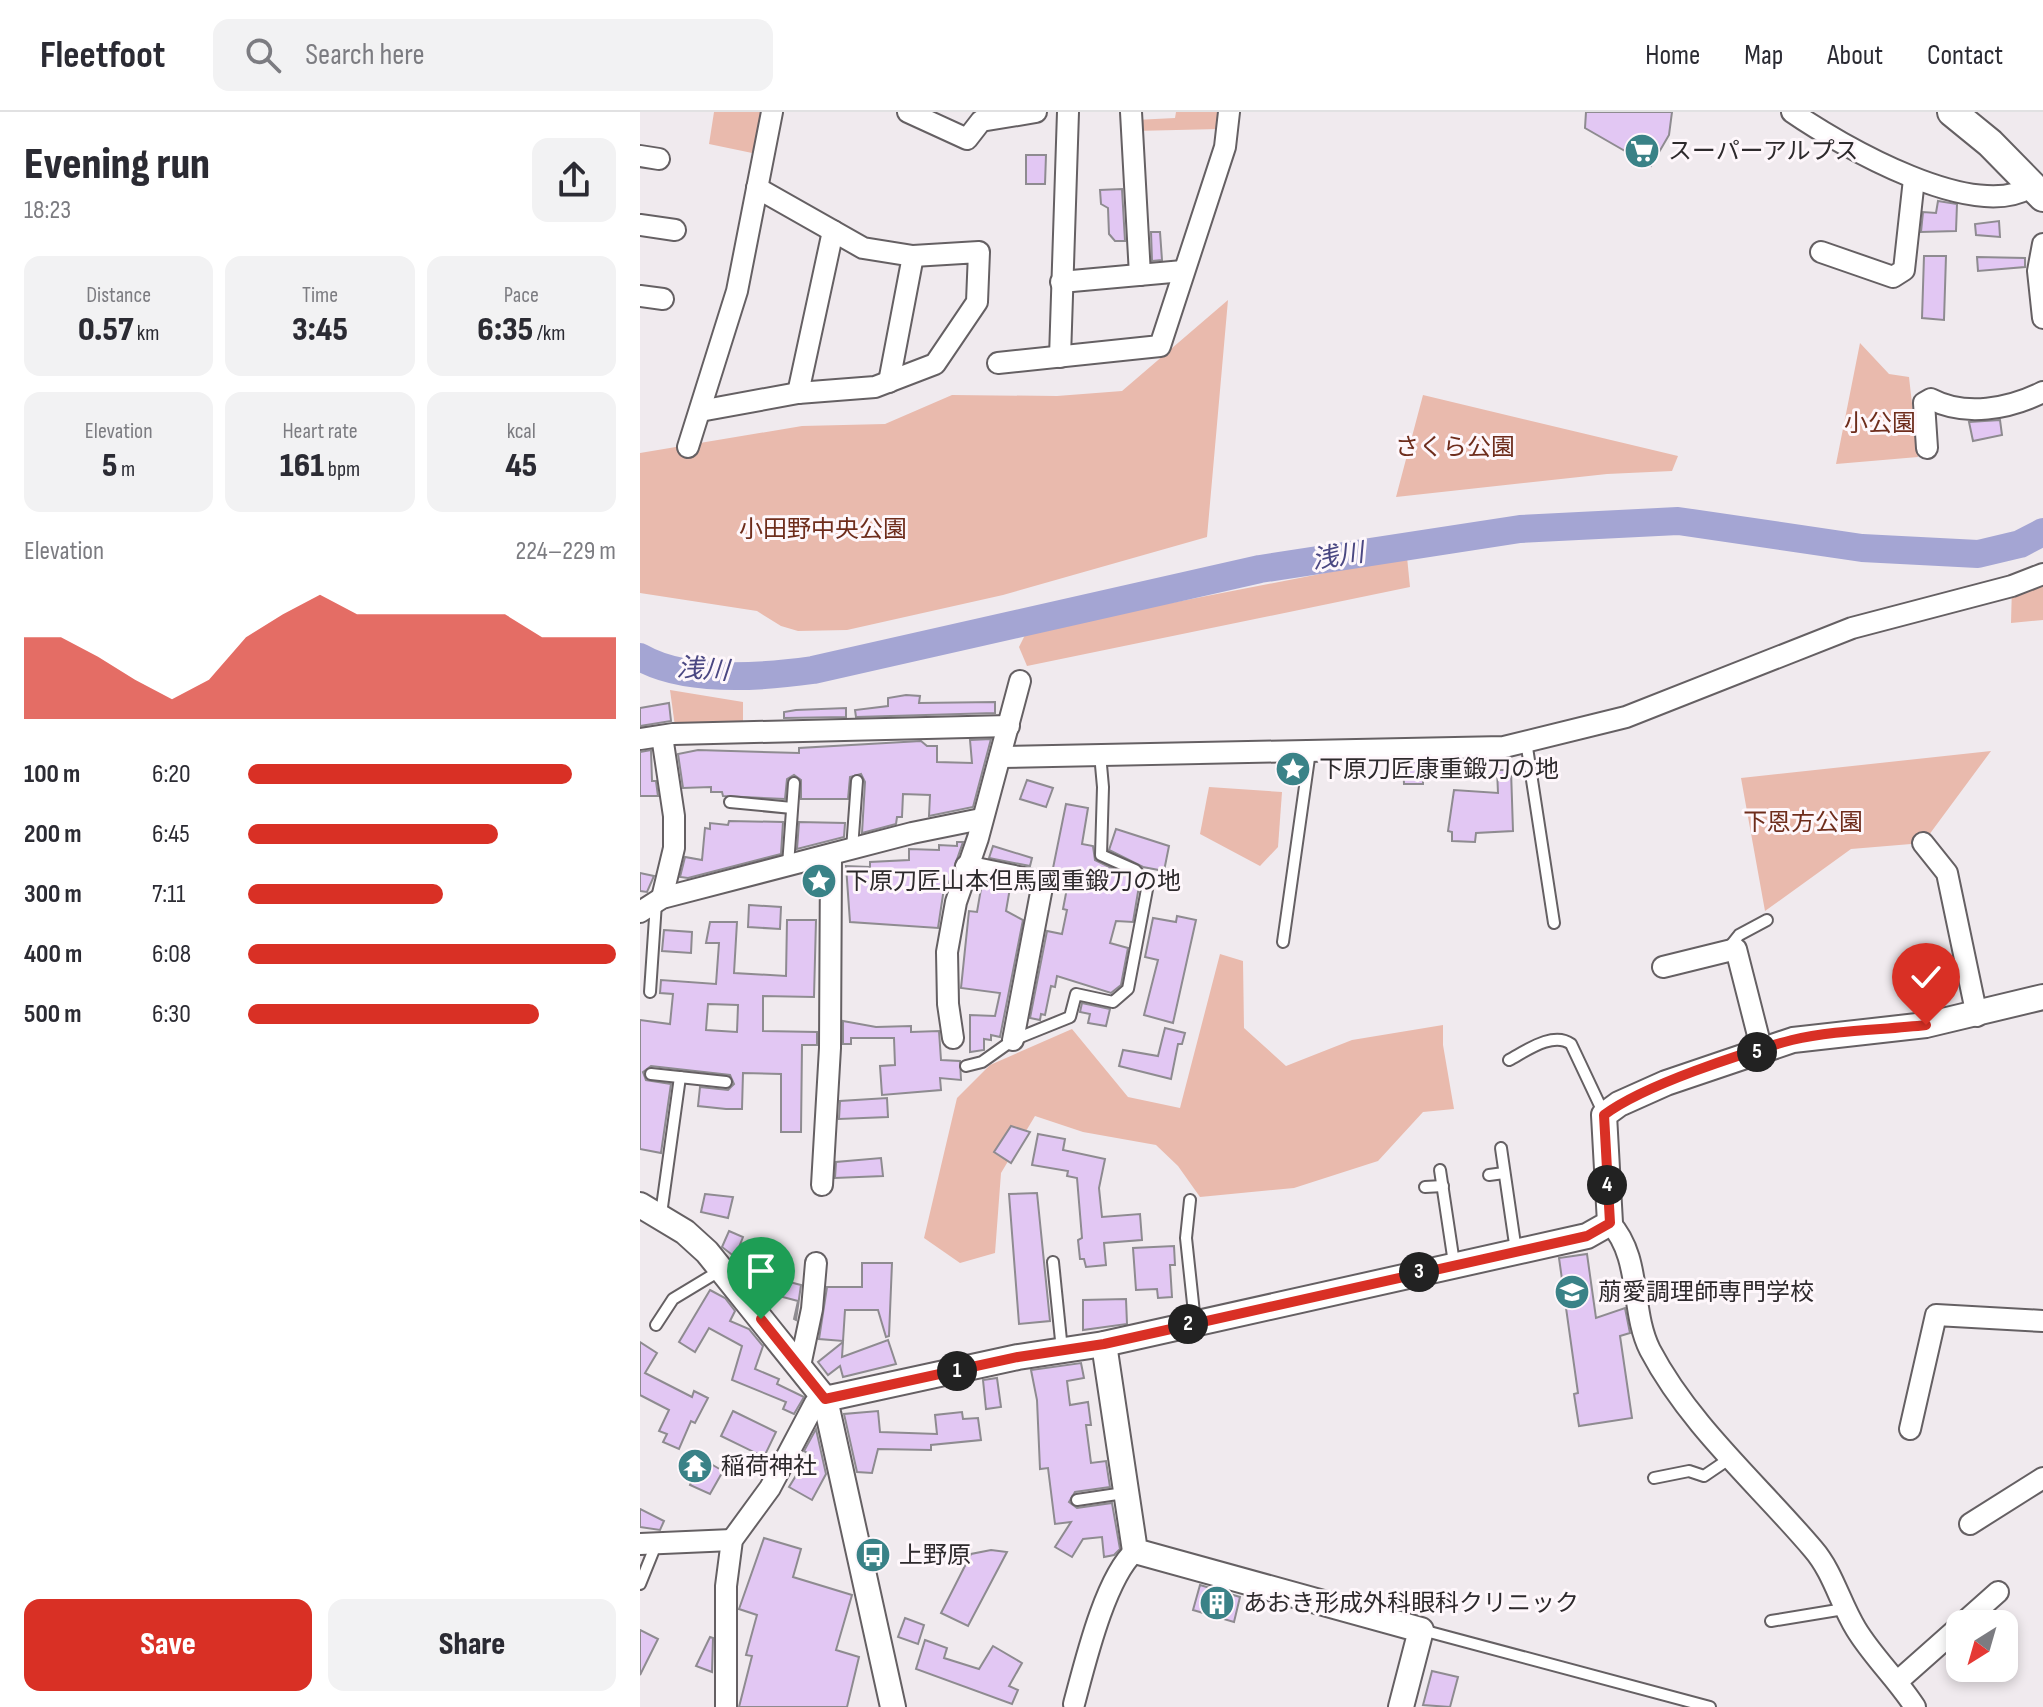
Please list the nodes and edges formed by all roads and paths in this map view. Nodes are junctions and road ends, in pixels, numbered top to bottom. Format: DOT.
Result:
graph roads {
  1 [pos="772,112"];
  2 [pos="908,112"];
  3 [pos="1036,112"];
  4 [pos="1068,112"];
  5 [pos="1131,112"];
  6 [pos="1229,112"];
  7 [pos="1792,112"];
  8 [pos="1952,112"];
  9 [pos="1914,179"];
  10 [pos="757,188"];
  11 [pos="2038,191"];
  12 [pos="640,225"];
  13 [pos="675,230"];
  14 [pos="833,231"];
  15 [pos="2043,244"];
  16 [pos="1821,252"];
  17 [pos="913,256"];
  18 [pos="1183,271"];
  19 [pos="1140,275"];
  20 [pos="1061,282"];
  21 [pos="640,296"];
  22 [pos="663,299"];
  23 [pos="2043,318"];
  24 [pos="1060,357"];
  25 [pos="998,363"];
  26 [pos="889,382"];
  27 [pos="2043,392"];
  28 [pos="798,393"];
  29 [pos="700,411"];
  30 [pos="688,447"];
  31 [pos="1927,448"];
  32 [pos="2042,577"];
  33 [pos="1020,681"];
  34 [pos="1009,726"];
  35 [pos="662,736"];
  36 [pos="640,739"];
  37 [pos="1526,741"];
  38 [pos="1310,751"];
  39 [pos="1100,754"];
  40 [pos="1000,757"];
  41 [pos="857,781"];
  42 [pos="794,783"];
  43 [pos="730,802"];
  44 [pos="792,808"];
  45 [pos="981,819"];
  46 [pos="1923,843"];
  47 [pos="852,851"];
  48 [pos="831,856"];
  49 [pos="966,866"];
  50 [pos="788,867"];
  51 [pos="653,904"];
  52 [pos="1767,920"];
  53 [pos="1554,923"];
  54 [pos="1283,942"];
  55 [pos="1726,951"];
  56 [pos="1663,967"];
  57 [pos="650,992"];
  58 [pos="2043,997"];
  59 [pos="1977,1016"];
  60 [pos="953,1038"];
  61 [pos="1013,1040"];
  62 [pos="1762,1051"];
  63 [pos="1509,1060"];
  64 [pos="966,1066"];
  65 [pos="651,1074"];
  66 [pos="680,1077"];
  67 [pos="726,1082"];
  68 [pos="1604,1115"];
  69 [pos="1501,1148"];
  70 [pos="1440,1170"];
  71 [pos="1504,1173"];
  72 [pos="1489,1175"];
  73 [pos="822,1185"];
  74 [pos="1443,1186"];
  75 [pos="1425,1187"];
  76 [pos="1190,1200"];
  77 [pos="650,1211"];
  78 [pos="1610,1223"];
  79 [pos="1516,1251"];
  80 [pos="1053,1262"];
  81 [pos="816,1263"];
  82 [pos="1454,1263"];
  83 [pos="721,1270"];
  84 [pos="2043,1321"];
  85 [pos="1195,1322"];
  86 [pos="656,1325"];
  87 [pos="1104,1344"];
  88 [pos="1062,1350"];
  89 [pos="800,1366"];
  90 [pos="825,1399"];
  91 [pos="1910,1429"];
  92 [pos="1729,1459"];
  93 [pos="1654,1478"];
  94 [pos="2043,1478"];
  95 [pos="1126,1492"];
  96 [pos="1077,1500"];
  97 [pos="1970,1524"];
  98 [pos="732,1540"];
  99 [pos="648,1543"];
  100 [pos="1135,1551"];
  101 [pos="640,1584"];
  102 [pos="1998,1592"];
  103 [pos="1844,1609"];
  104 [pos="1978,1610"];
  105 [pos="1771,1621"];
  106 [pos="1421,1630"];
  107 [pos="1946,1638"];
  108 [pos="1898,1681"];
  109 [pos="1074,1704"];
  110 [pos="726,1707"];
  111 [pos="893,1707"];
  112 [pos="1401,1707"];
  113 [pos="1710,1707"];
  114 [pos="1915,1707"];
  1 -- 10 [label="street"];
  2 -- 3 [label="street"];
  4 -- 20 [label="street"];
  5 -- 19 [label="street"];
  6 -- 18 [label="street"];
  7 -- 9 [label="street"];
  8 -- 11 [label="main road"];
  9 -- 11 [label="street"];
  9 -- 16 [label="street"];
  10 -- 14 [label="street"];
  10 -- 29 [label="street"];
  12 -- 13 [label="street"];
  14 -- 17 [label="street"];
  14 -- 28 [label="street"];
  15 -- 23 [label="street"];
  17 -- 26 [label="street"];
  17 -- 26 [label="street"];
  18 -- 19 [label="street"];
  18 -- 24 [label="street"];
  19 -- 20 [label="street"];
  20 -- 24 [label="street"];
  21 -- 22 [label="street"];
  24 -- 25 [label="street"];
  26 -- 28 [label="street"];
  27 -- 31 [label="street"];
  28 -- 29 [label="street"];
  29 -- 30 [label="street"];
  32 -- 37 [label="street"];
  33 -- 34 [label="street"];
  34 -- 35 [label="street"];
  34 -- 40 [label="street"];
  35 -- 36 [label="street"];
  35 -- 51 [label="street"];
  37 -- 38 [label="street"];
  37 -- 53 [label="lane"];
  38 -- 39 [label="street"];
  38 -- 54 [label="lane"];
  39 -- 40 [label="street"];
  39 -- 61 [label="lane"];
  40 -- 45 [label="street"];
  41 -- 47 [label="lane"];
  42 -- 44 [label="lane"];
  43 -- 44 [label="lane"];
  44 -- 50 [label="lane"];
  45 -- 47 [label="street"];
  45 -- 49 [label="street"];
  46 -- 59 [label="street"];
  47 -- 48 [label="street"];
  48 -- 50 [label="street"];
  48 -- 73 [label="street"];
  49 -- 60 [label="street"];
  49 -- 61 [label="street"];
  50 -- 51 [label="street"];
  51 -- 57 [label="lane"];
  52 -- 55 [label="lane"];
  55 -- 56 [label="street"];
  55 -- 62 [label="street"];
  58 -- 59 [label="street"];
  59 -- 62 [label="street"];
  61 -- 64 [label="lane"];
  62 -- 68 [label="street"];
  63 -- 68 [label="lane"];
  65 -- 66 [label="lane"];
  66 -- 67 [label="lane"];
  66 -- 77 [label="lane"];
  68 -- 78 [label="street"];
  69 -- 71 [label="lane"];
  70 -- 74 [label="lane"];
  71 -- 72 [label="lane"];
  71 -- 79 [label="lane"];
  74 -- 75 [label="lane"];
  74 -- 82 [label="lane"];
  76 -- 85 [label="lane"];
  77 -- 83 [label="street"];
  78 -- 79 [label="street"];
  78 -- 92 [label="street"];
  79 -- 82 [label="street"];
  80 -- 88 [label="lane"];
  81 -- 89 [label="street"];
  82 -- 85 [label="street"];
  83 -- 86 [label="lane"];
  83 -- 89 [label="street"];
  84 -- 91 [label="street"];
  85 -- 87 [label="street"];
  87 -- 88 [label="street"];
  87 -- 95 [label="street"];
  88 -- 90 [label="street"];
  89 -- 90 [label="street"];
  90 -- 98 [label="street"];
  90 -- 111 [label="street"];
  92 -- 93 [label="lane"];
  92 -- 103 [label="street"];
  94 -- 97 [label="street"];
  95 -- 96 [label="lane"];
  95 -- 100 [label="street"];
  98 -- 99 [label="street"];
  98 -- 110 [label="street"];
  99 -- 101 [label="lane"];
  100 -- 106 [label="street"];
  100 -- 109 [label="street"];
  102 -- 104 [label="street"];
  103 -- 105 [label="lane"];
  103 -- 108 [label="street"];
  106 -- 112 [label="street"];
  106 -- 113 [label="lane"];
  107 -- 108 [label="street"];
  108 -- 114 [label="street"];
}
